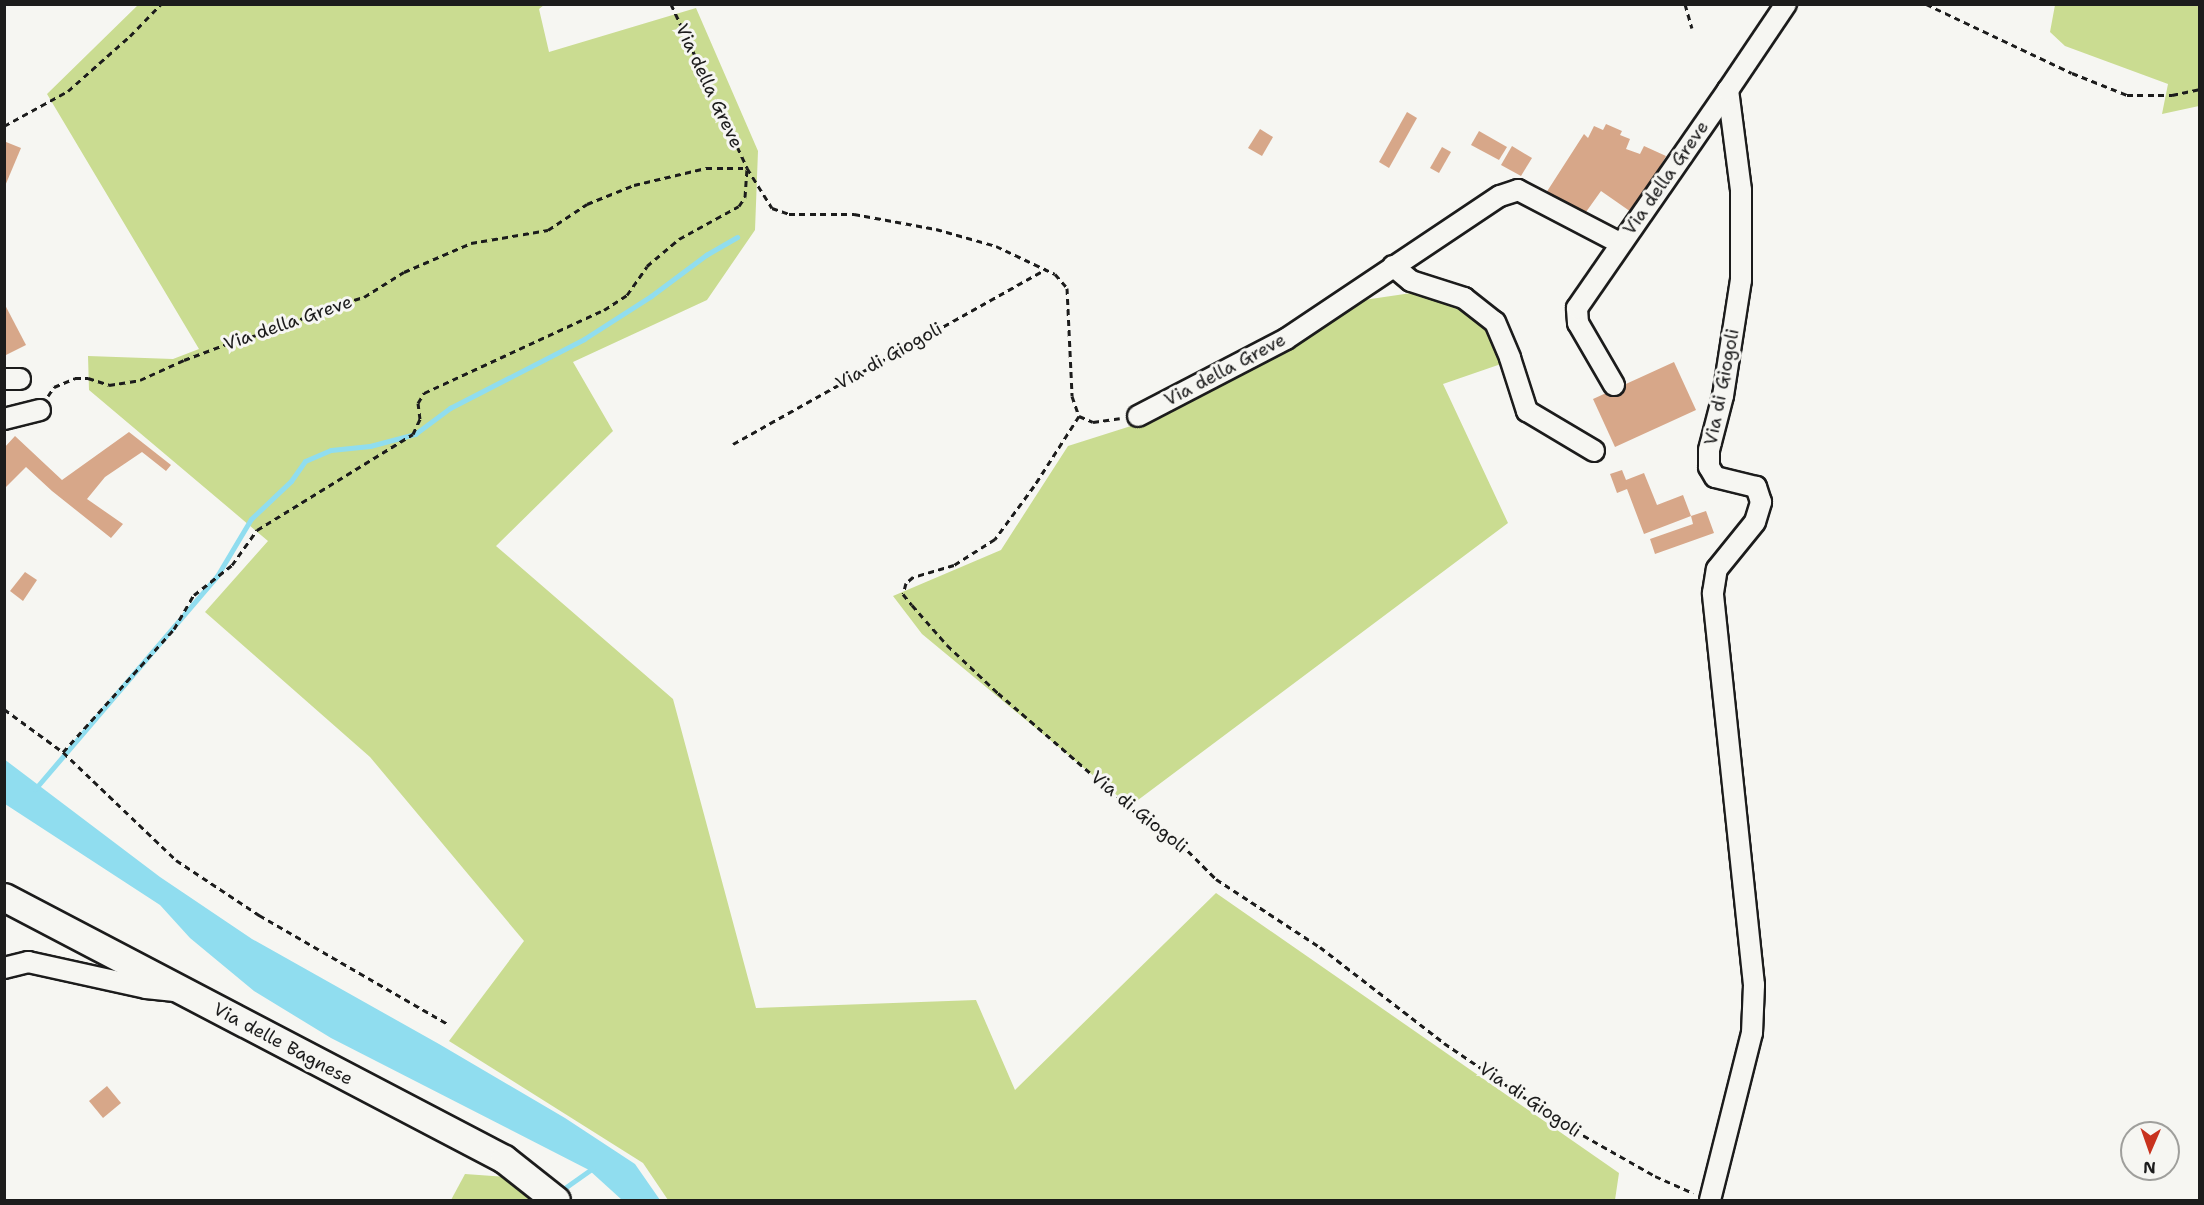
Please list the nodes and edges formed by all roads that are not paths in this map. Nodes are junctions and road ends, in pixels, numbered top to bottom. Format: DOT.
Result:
graph roads {
  1 [pos="1786,4"];
  2 [pos="1728,90"];
  3 [pos="1620,243"];
  4 [pos="1393,266"];
  5 [pos="1614,385"];
  6 [pos="40,410"];
  7 [pos="1138,416"];
  8 [pos="4,419"];
  9 [pos="1594,451"];
  10 [pos="4,897"];
  11 [pos="4,968"];
  12 [pos="184,992"];
  13 [pos="1704,1198"];
  14 [pos="556,1200"];
  1 -- 2 [label="street"];
  2 -- 3 [label="street, Via della Greve"];
  2 -- 13 [label="street, Via di Giogoli"];
  3 -- 4 [label="street, Via della Greve"];
  3 -- 5 [label="street"];
  4 -- 7 [label="street, Via della Greve"];
  4 -- 9 [label="street"];
  6 -- 8 [label="street"];
  10 -- 12 [label="main road, Via delle Bagnese"];
  11 -- 12 [label="street"];
  12 -- 14 [label="main road, Via delle Bagnese"];
}
